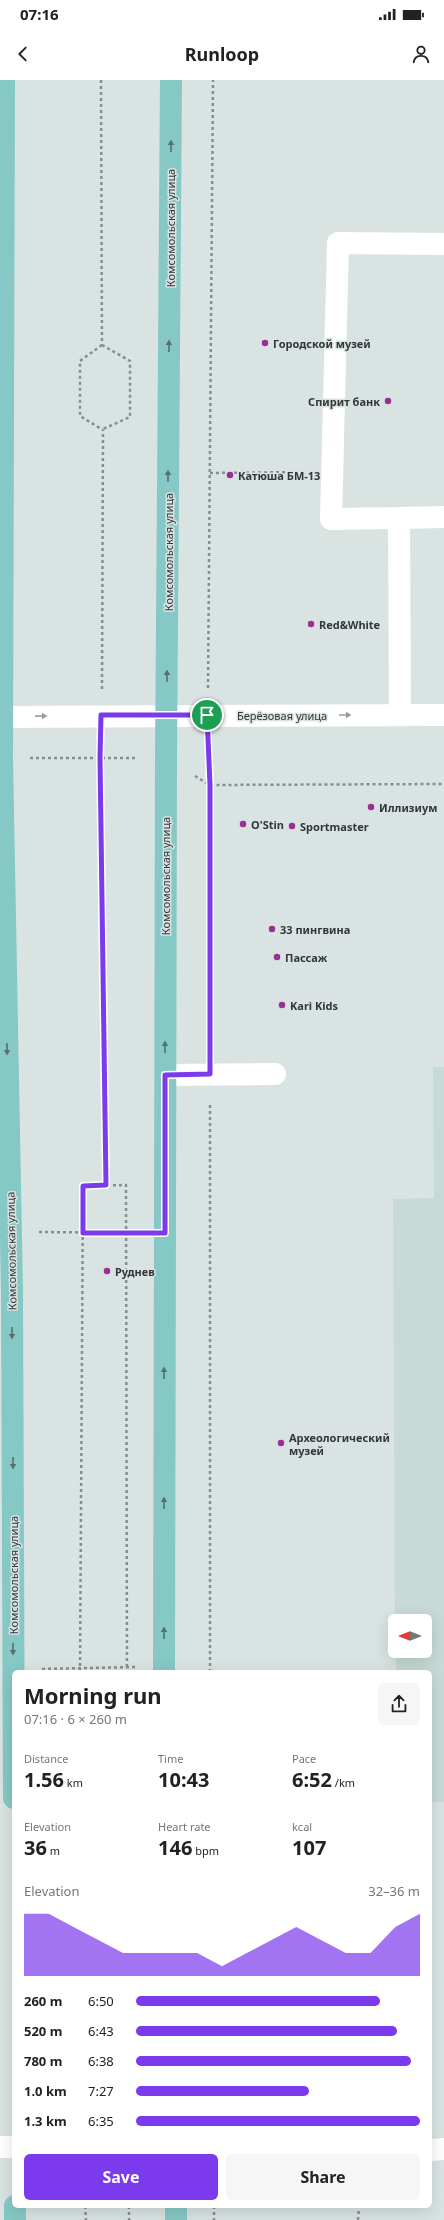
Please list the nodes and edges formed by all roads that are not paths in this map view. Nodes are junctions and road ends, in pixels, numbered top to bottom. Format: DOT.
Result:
graph roads {
  1 [pos="4,80"];
  2 [pos="171,80"];
  3 [pos="444,244"];
  4 [pos="444,517"];
  5 [pos="399,518"];
  6 [pos="166,715"];
  7 [pos="400,715"];
  8 [pos="444,715"];
  9 [pos="1,716"];
  10 [pos="275,1074"];
  11 [pos="165,1075"];
  12 [pos="6,1293"];
  13 [pos="164,1669"];
  14 [pos="14,1670"];
  15 [pos="0,2147"];
  16 [pos="12,2147"];
  17 [pos="444,2149"];
  18 [pos="432,2150"];
  19 [pos="15,2208"];
  20 [pos="176,2208"];
  21 [pos="16,2220"];
  22 [pos="176,2220"];
  1 -- 9 [label="main road, Комсомольская улица"];
  6 -- 2 [label="main road, Комсомольская улица, one-way"];
  3 -- 5 [label="street"];
  4 -- 5 [label="street"];
  5 -- 7 [label="street"];
  6 -- 7 [label="street, Берёзовая улица, one-way"];
  9 -- 6 [label="street, Берёзовая улица, one-way"];
  11 -- 6 [label="main road, Комсомольская улица, one-way"];
  7 -- 8 [label="street, Берёзовая улица"];
  9 -- 12 [label="main road, Комсомольская улица, one-way"];
  10 -- 11 [label="street"];
  13 -- 11 [label="main road, Комсомольская улица, one-way"];
  12 -- 14 [label="main road, Комсомольская улица, one-way"];
  15 -- 16 [label="street"];
  17 -- 18 [label="street"];
  19 -- 21 [label="main road"];
  20 -- 22 [label="main road"];
}
